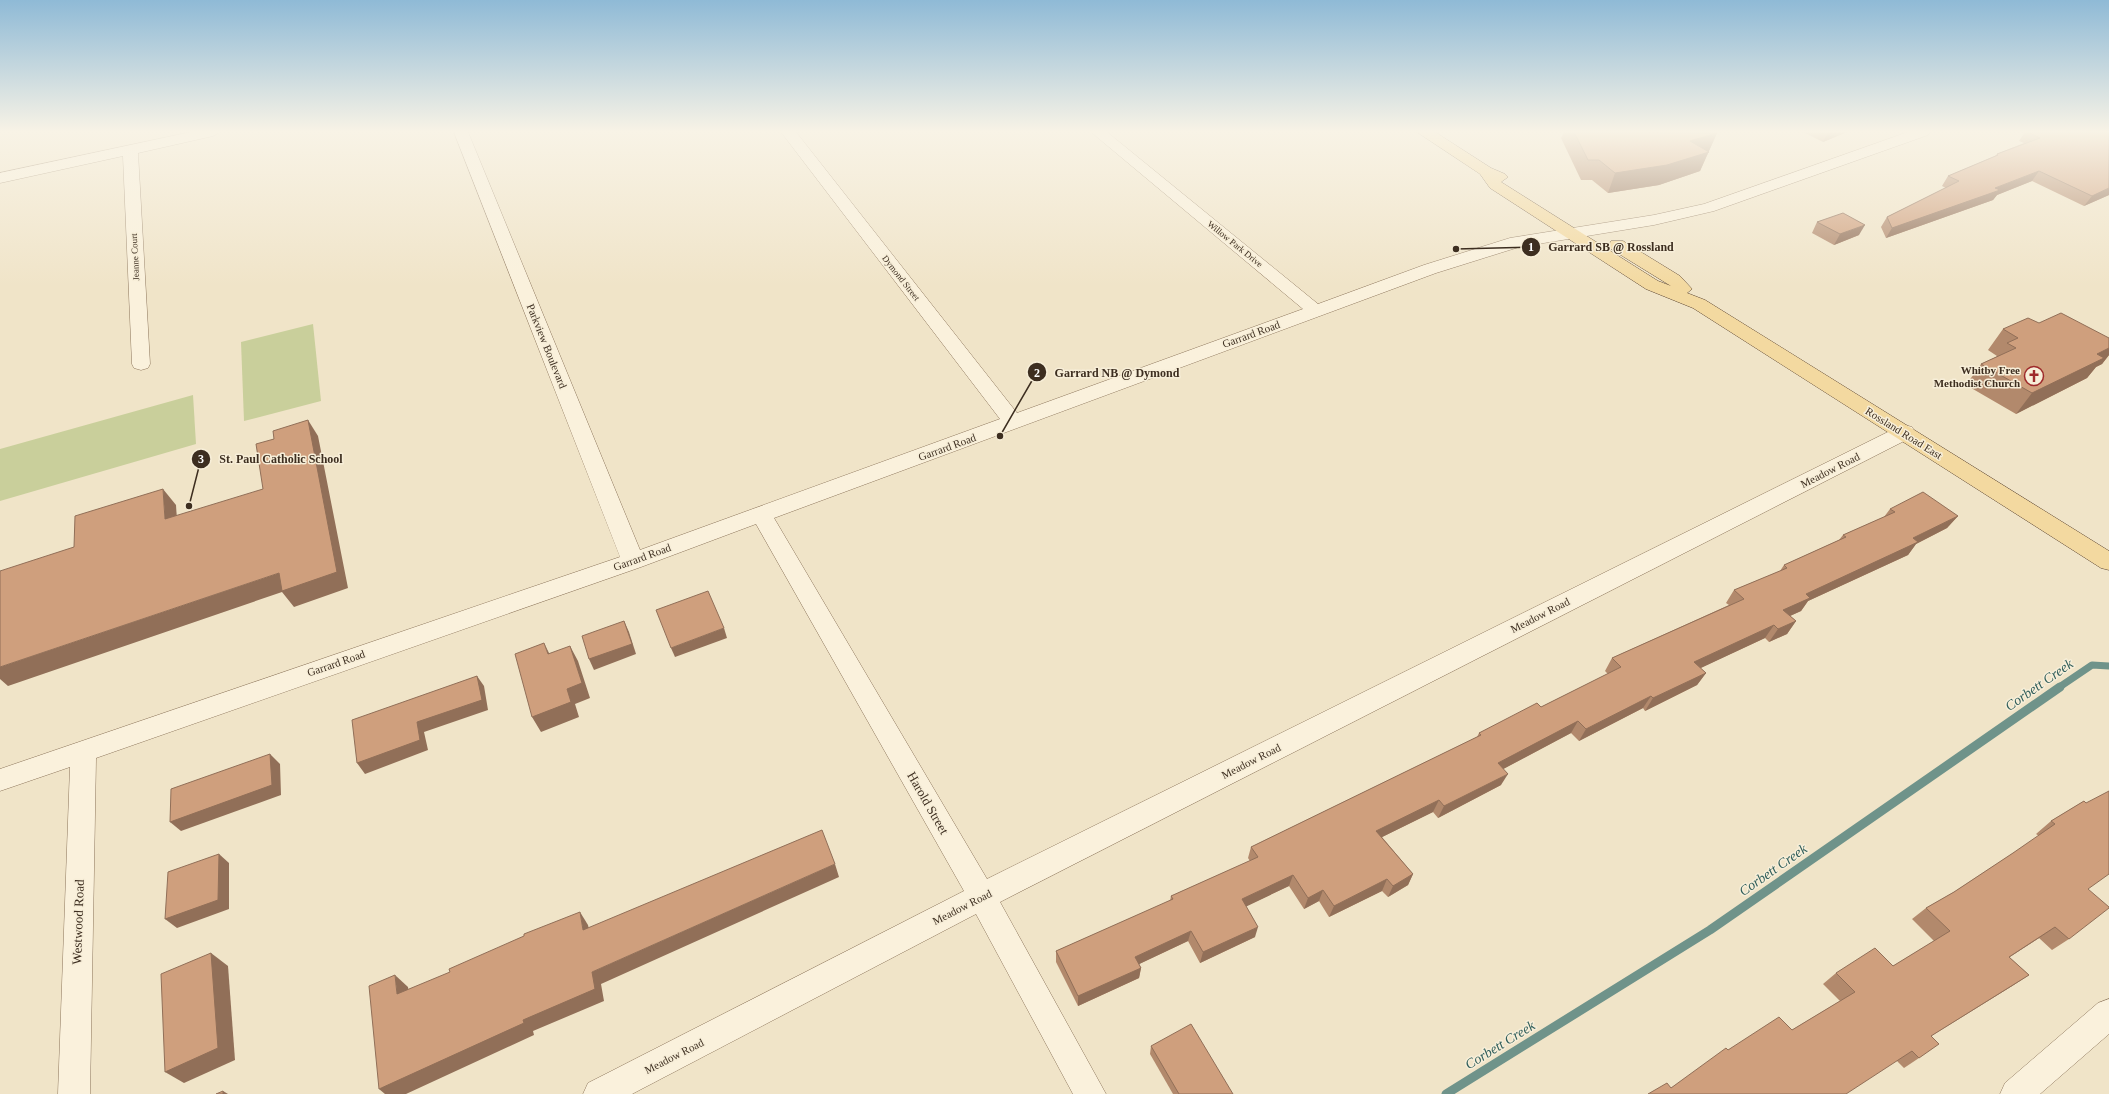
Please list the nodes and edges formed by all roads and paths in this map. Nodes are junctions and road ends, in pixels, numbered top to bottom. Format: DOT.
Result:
graph roads {
  1 [pos="132,183"];
  2 [pos="481,183"];
  3 [pos="828,183"];
  4 [pos="1160,183"];
  5 [pos="1494,183"];
  6 [pos="1514,183"];
  7 [pos="1777,183"];
  8 [pos="1592,230"];
  9 [pos="1569,233"];
  10 [pos="1699,304"];
  11 [pos="1315,310"];
  12 [pos="141,364"];
  13 [pos="1014,423"];
  14 [pos="1905,432"];
  15 [pos="761,514"];
  16 [pos="632,561"];
  17 [pos="2109,562"];
  18 [pos="83,751"];
  19 [pos="0,780"];
  20 [pos="982,896"];
  21 [pos="2109,1014"];
  22 [pos="74,1094"];
  23 [pos="600,1094"];
  24 [pos="1090,1094"];
  25 [pos="2016,1094"];
  1 -- 12 [label="street, Jeanne Court"];
  2 -- 16 [label="street, Parkview Boulevard"];
  3 -- 13 [label="street, Dymond Street"];
  4 -- 11 [label="street, Willow Park Drive"];
  5 -- 9 [label="main road, Rossland Road East"];
  6 -- 8 [label="main road, Rossland Road East"];
  7 -- 8 [label="street, Garrard Road"];
  8 -- 9 [label="street, Garrard Road"];
  8 -- 10 [label="main road, Rossland Road East"];
  9 -- 10 [label="main road, Rossland Road East"];
  9 -- 11 [label="street, Garrard Road"];
  10 -- 14 [label="main road, Rossland Road East"];
  11 -- 13 [label="street, Garrard Road"];
  13 -- 15 [label="street, Garrard Road"];
  14 -- 17 [label="main road, Rossland Road East"];
  14 -- 20 [label="street, Meadow Road"];
  15 -- 16 [label="street, Garrard Road"];
  15 -- 20 [label="street, Harold Street"];
  16 -- 18 [label="street, Garrard Road"];
  18 -- 19 [label="street, Garrard Road"];
  18 -- 22 [label="street, Westwood Road"];
  20 -- 23 [label="street, Meadow Road"];
  20 -- 24 [label="street, Harold Street"];
  21 -- 25 [label="street"];
}
